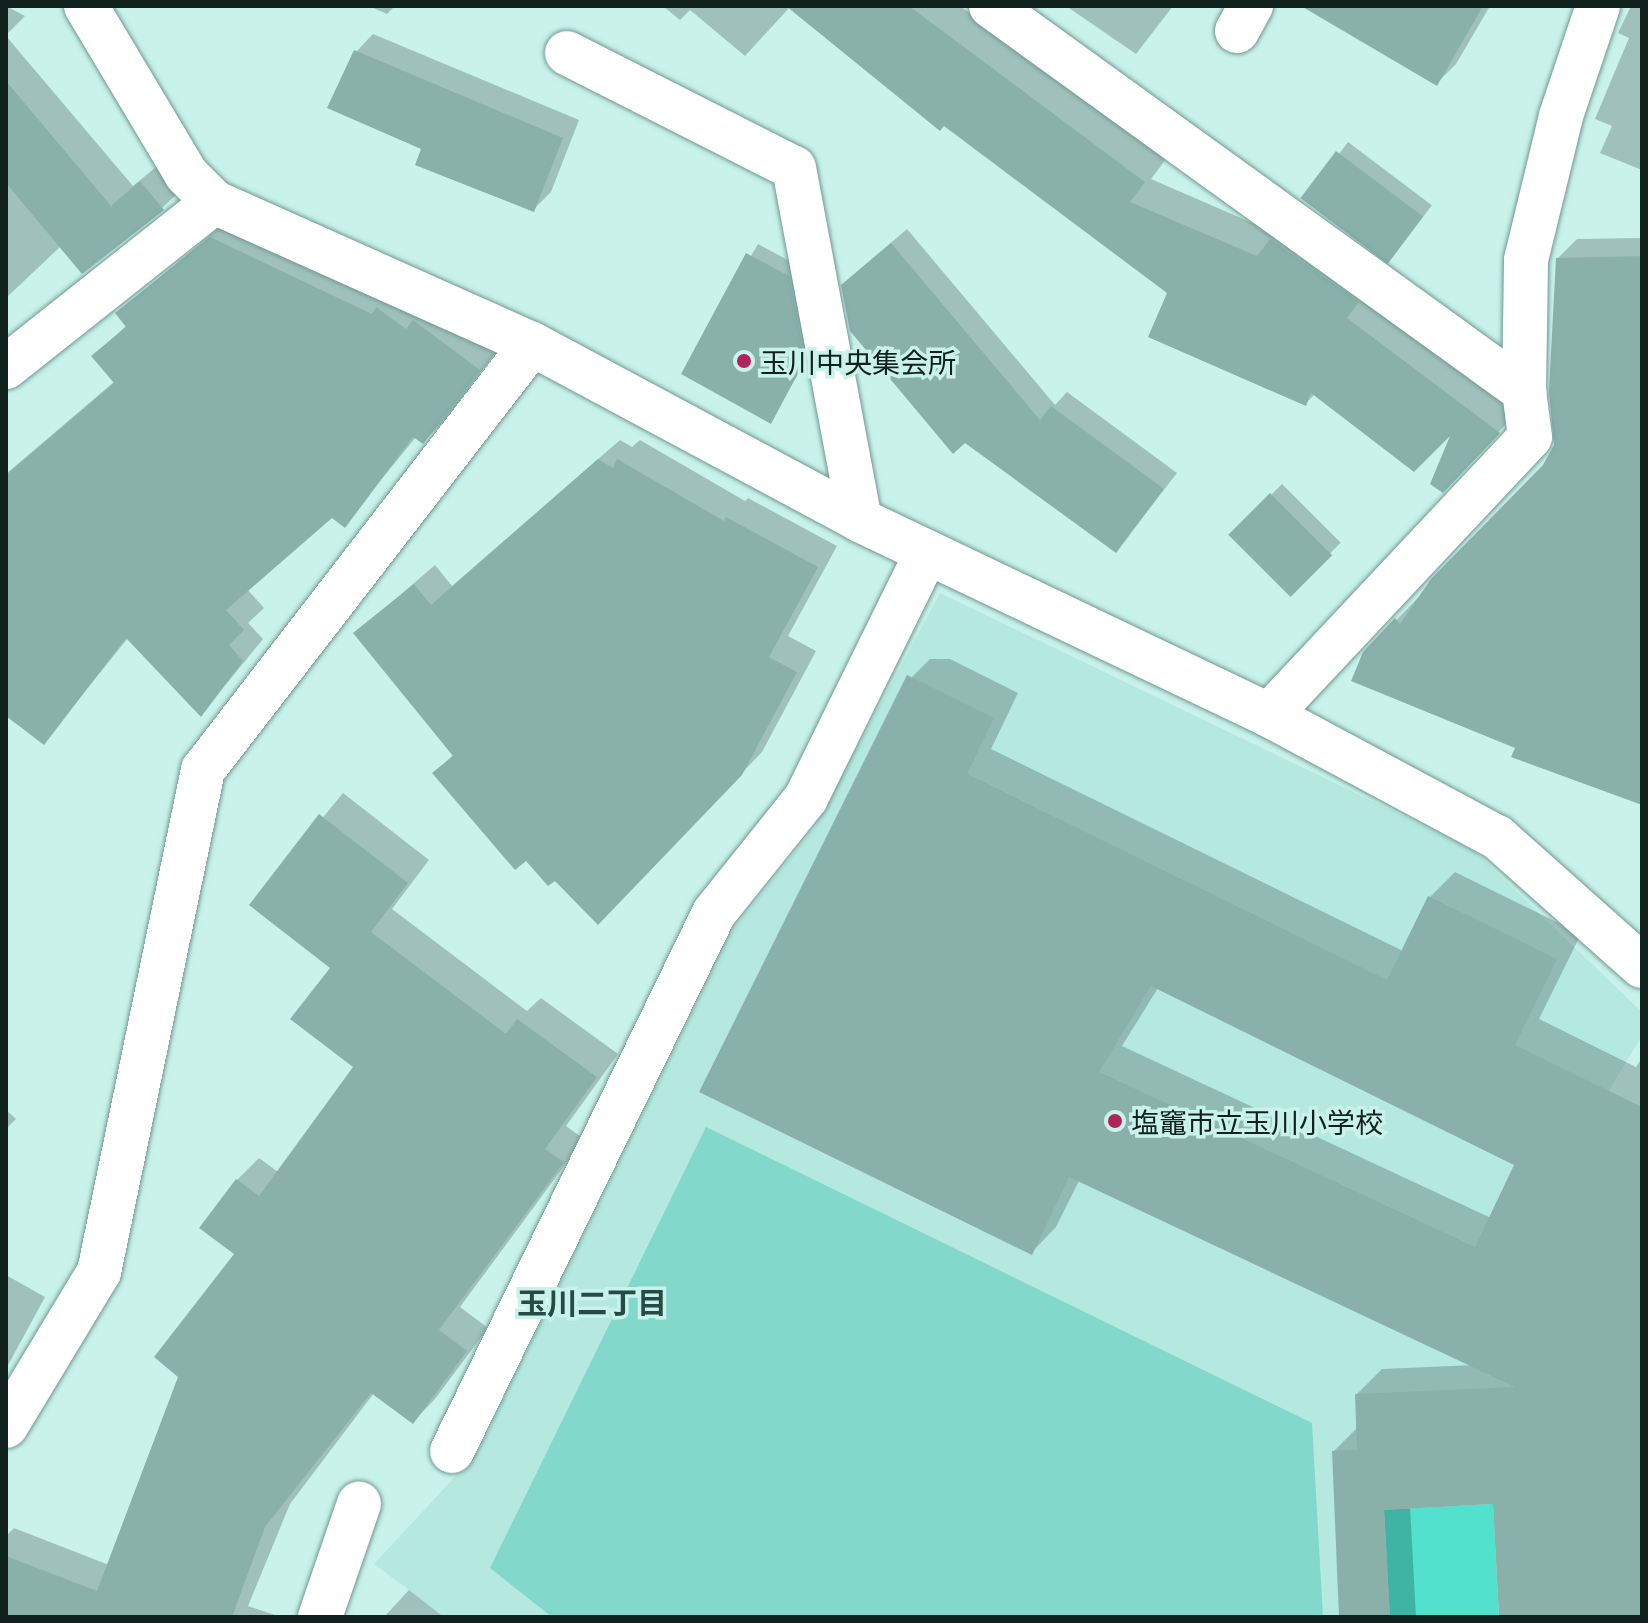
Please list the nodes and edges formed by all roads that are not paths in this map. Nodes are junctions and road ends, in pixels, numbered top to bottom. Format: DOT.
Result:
graph roads {
  1 [pos="86,6"];
  2 [pos="991,6"];
  3 [pos="1583,11"];
  4 [pos="567,53"];
  5 [pos="214,202"];
  6 [pos="532,344"];
  7 [pos="6,367"];
  8 [pos="1524,391"];
  9 [pos="860,520"];
  10 [pos="927,552"];
  11 [pos="1269,715"];
  12 [pos="1642,966"];
  13 [pos="6,1426"];
  14 [pos="452,1451"];
  15 [pos="359,1504"];
  16 [pos="320,1617"];
  1 -- 5 [label="street"];
  2 -- 8 [label="street"];
  3 -- 8 [label="street"];
  4 -- 9 [label="street"];
  5 -- 6 [label="street"];
  5 -- 7 [label="street"];
  6 -- 9 [label="street"];
  6 -- 13 [label="street"];
  8 -- 11 [label="street"];
  9 -- 10 [label="street"];
  10 -- 11 [label="street"];
  10 -- 14 [label="street"];
  11 -- 12 [label="street"];
  15 -- 16 [label="street"];
}
